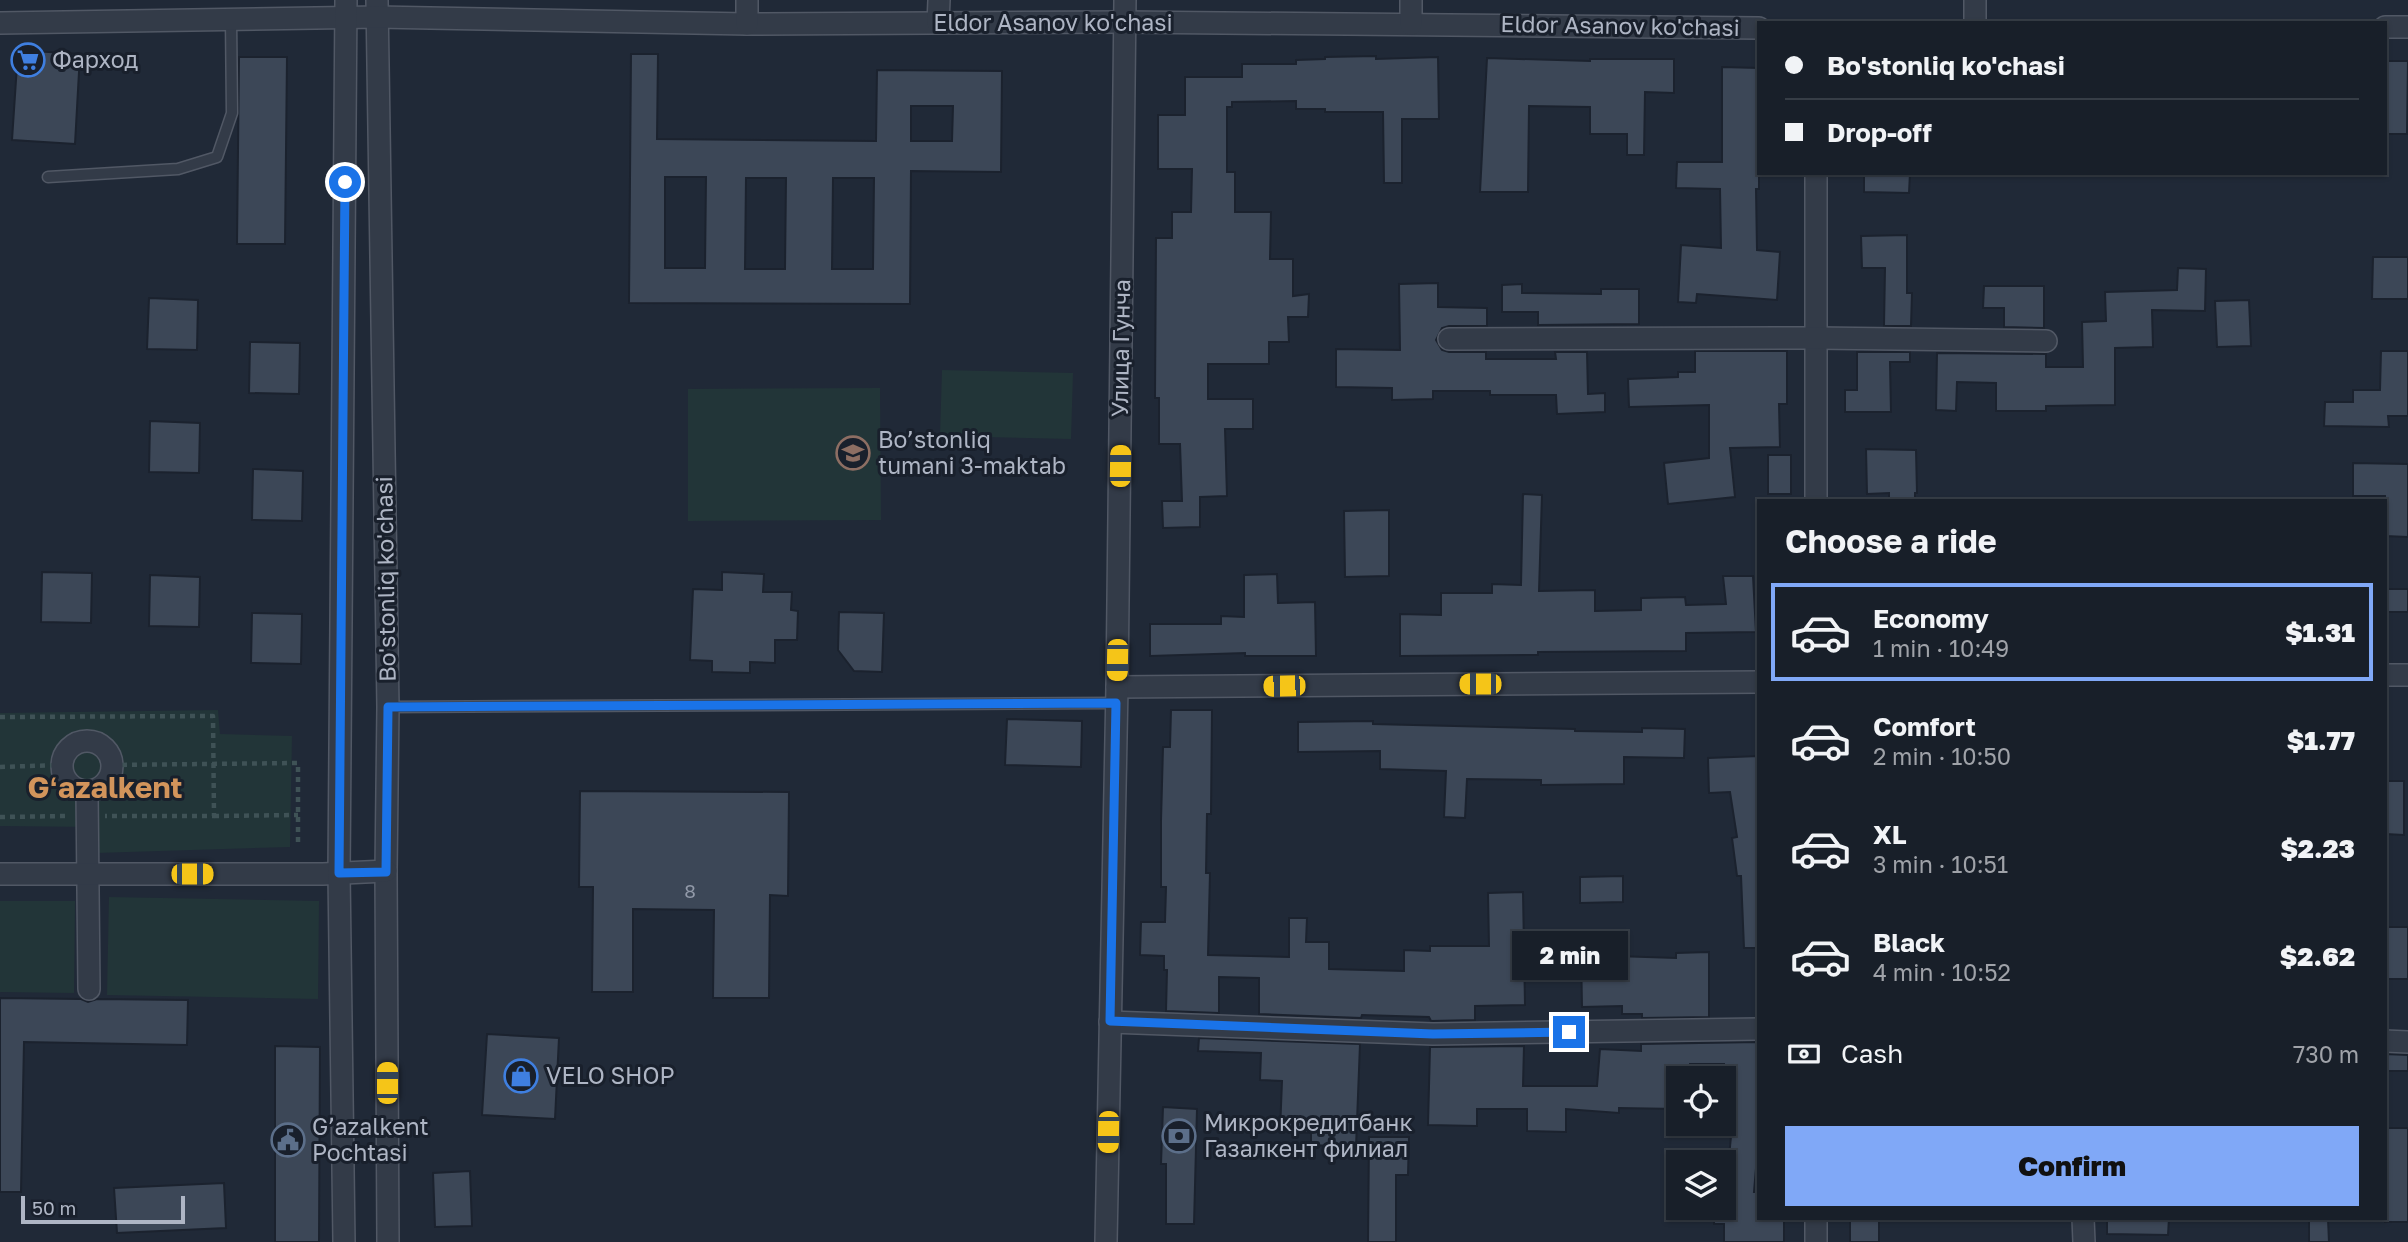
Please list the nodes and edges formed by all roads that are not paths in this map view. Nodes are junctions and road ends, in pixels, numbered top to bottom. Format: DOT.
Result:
graph roads {
  1 [pos="747,0"];
  2 [pos="939,0"];
  3 [pos="1125,0"];
  4 [pos="1411,0"];
  5 [pos="1975,0"];
  6 [pos="346,8"];
  7 [pos="377,8"];
  8 [pos="231,19"];
  9 [pos="1975,21"];
  10 [pos="1125,22"];
  11 [pos="0,23"];
  12 [pos="747,23"];
  13 [pos="938,23"];
  14 [pos="1411,24"];
  15 [pos="2387,27"];
  16 [pos="2408,27"];
  17 [pos="1757,28"];
  18 [pos="1816,175"];
  19 [pos="48,177"];
  20 [pos="1817,338"];
  21 [pos="1449,339"];
  22 [pos="2046,341"];
  23 [pos="1816,499"];
  24 [pos="2387,675"];
  25 [pos="2408,675"];
  26 [pos="1757,682"];
  27 [pos="1117,695"];
  28 [pos="388,707"];
  29 [pos="87,791"];
  30 [pos="386,872"];
  31 [pos="339,873"];
  32 [pos="0,874"];
  33 [pos="88,874"];
  34 [pos="89,989"];
  35 [pos="1110,1021"];
  36 [pos="1757,1029"];
  37 [pos="2387,1041"];
  38 [pos="2408,1042"];
  39 [pos="1816,1220"];
  40 [pos="2083,1220"];
  41 [pos="344,1242"];
  42 [pos="388,1242"];
  43 [pos="1106,1242"];
  44 [pos="1816,1242"];
  45 [pos="2084,1242"];
  1 -- 12 [label="street"];
  2 -- 13 [label="street"];
  3 -- 10 [label="street, Улица Гунча"];
  4 -- 14 [label="street"];
  5 -- 9 [label="street"];
  6 -- 7 [label="street, Eldor Asanov ko'chasi"];
  6 -- 8 [label="street, Eldor Asanov ko'chasi"];
  6 -- 31 [label="street, Bo'stonliq ko'chasi"];
  7 -- 12 [label="street, Eldor Asanov ko'chasi"];
  7 -- 28 [label="street, Bo'stonliq ko'chasi"];
  8 -- 11 [label="street, Eldor Asanov ko'chasi"];
  8 -- 19 [label="lane"];
  10 -- 13 [label="street, Eldor Asanov ko'chasi"];
  10 -- 14 [label="street, Eldor Asanov ko'chasi"];
  10 -- 27 [label="street, Улица Гунча"];
  12 -- 13 [label="street, Eldor Asanov ko'chasi"];
  14 -- 17 [label="street, Eldor Asanov ko'chasi"];
  15 -- 16 [label="street"];
  18 -- 20 [label="street"];
  20 -- 21 [label="street"];
  20 -- 22 [label="street"];
  20 -- 23 [label="street"];
  24 -- 25 [label="street"];
  26 -- 27 [label="street"];
  27 -- 28 [label="lane"];
  27 -- 35 [label="street, Улица Гунча"];
  28 -- 30 [label="street, Bo'stonliq ko'chasi"];
  29 -- 29 [label="street"];
  29 -- 33 [label="street"];
  30 -- 31 [label="street"];
  30 -- 42 [label="street, Bo'stonliq ko'chasi"];
  31 -- 33 [label="street"];
  31 -- 41 [label="street, Bo'stonliq ko'chasi"];
  32 -- 33 [label="street"];
  33 -- 34 [label="street"];
  35 -- 36 [label="street"];
  35 -- 43 [label="street, Улица Гунча"];
  37 -- 38 [label="street"];
  39 -- 44 [label="street"];
  40 -- 45 [label="street"];
}
